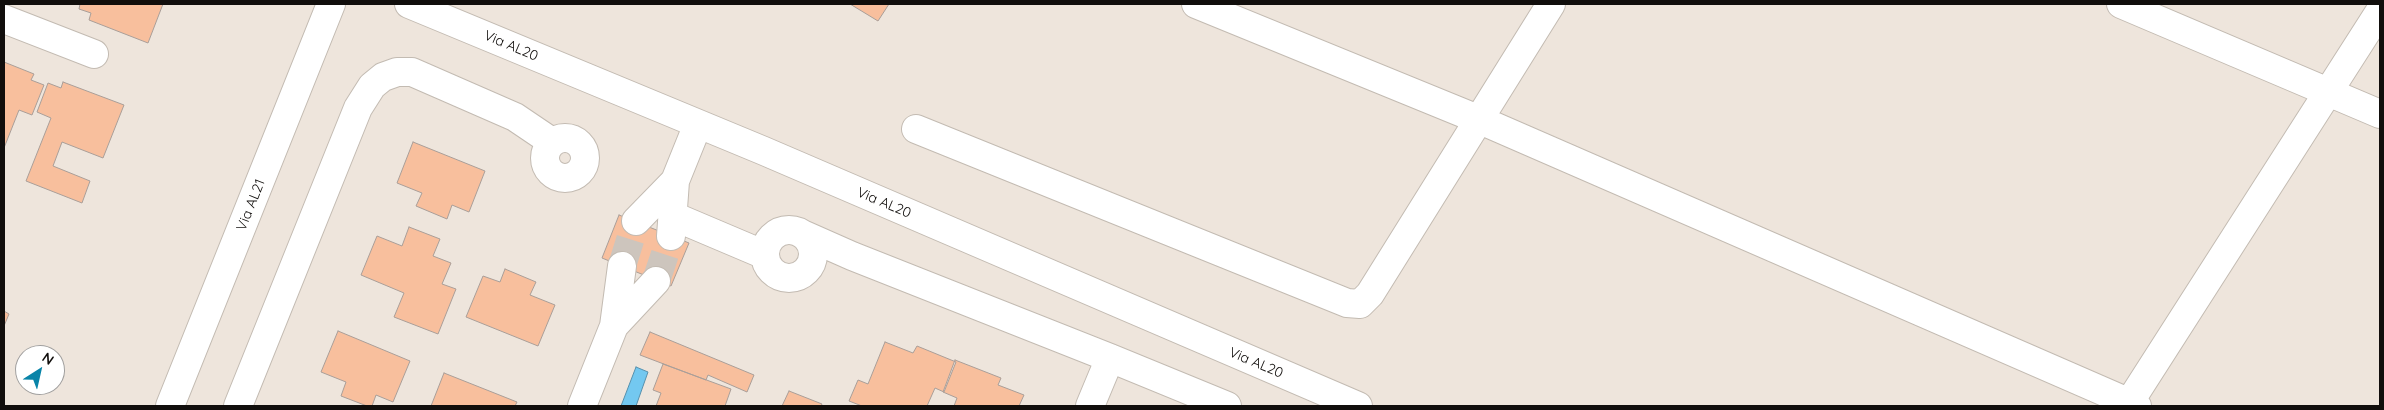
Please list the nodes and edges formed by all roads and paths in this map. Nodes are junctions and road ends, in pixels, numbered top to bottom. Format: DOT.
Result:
graph roads {
  1 [pos="331,4"];
  2 [pos="409,4"];
  3 [pos="1196,4"];
  4 [pos="1551,4"];
  5 [pos="2121,4"];
  6 [pos="2380,11"];
  7 [pos="4,19"];
  8 [pos="94,54"];
  9 [pos="2329,92"];
  10 [pos="2380,114"];
  11 [pos="1480,120"];
  12 [pos="698,124"];
  13 [pos="916,129"];
  14 [pos="552,142"];
  15 [pos="674,181"];
  16 [pos="636,221"];
  17 [pos="800,233"];
  18 [pos="765,255"];
  19 [pos="852,256"];
  20 [pos="812,263"];
  21 [pos="622,266"];
  22 [pos="656,281"];
  23 [pos="614,326"];
  24 [pos="1110,358"];
  25 [pos="2133,405"];
  26 [pos="170,406"];
  27 [pos="238,406"];
  28 [pos="582,406"];
  29 [pos="1090,406"];
  30 [pos="1227,406"];
  31 [pos="1358,406"];
  1 -- 26 [label="street, Via AL21"];
  2 -- 12 [label="street, Via AL20"];
  3 -- 11 [label="street"];
  4 -- 11 [label="street"];
  5 -- 9 [label="street"];
  6 -- 9 [label="street"];
  7 -- 8 [label="street"];
  9 -- 10 [label="street"];
  9 -- 25 [label="street"];
  11 -- 13 [label="street"];
  11 -- 25 [label="street"];
  12 -- 15 [label="street"];
  12 -- 31 [label="street, Via AL20"];
  14 -- 27 [label="street"];
  15 -- 16 [label="street"];
  15 -- 18 [label="street"];
  17 -- 18 [label="street"];
  17 -- 19 [label="street"];
  17 -- 20 [label="street"];
  18 -- 20 [label="street"];
  19 -- 20 [label="street"];
  19 -- 24 [label="street"];
  21 -- 23 [label="street"];
  22 -- 23 [label="street"];
  23 -- 28 [label="street"];
  24 -- 29 [label="street"];
  24 -- 30 [label="street"];
}
